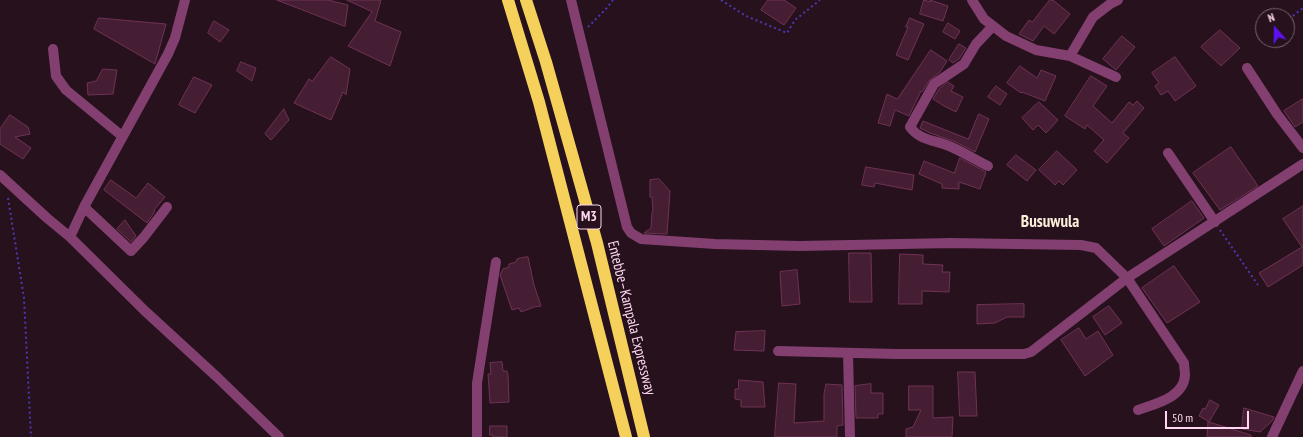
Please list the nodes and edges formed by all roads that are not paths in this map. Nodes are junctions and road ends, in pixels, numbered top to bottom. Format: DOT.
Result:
graph roads {
  1 [pos="184,0"];
  2 [pos="508,0"];
  3 [pos="526,0"];
  4 [pos="570,0"];
  5 [pos="972,0"];
  6 [pos="1118,0"];
  7 [pos="993,26"];
  8 [pos="53,49"];
  9 [pos="1070,56"];
  10 [pos="1247,68"];
  11 [pos="1116,77"];
  12 [pos="122,136"];
  13 [pos="1303,148"];
  14 [pos="1168,153"];
  15 [pos="1303,164"];
  16 [pos="988,166"];
  17 [pos="3,178"];
  18 [pos="167,207"];
  19 [pos="84,208"];
  20 [pos="1215,222"];
  21 [pos="70,237"];
  22 [pos="496,262"];
  23 [pos="1127,278"];
  24 [pos="778,351"];
  25 [pos="848,352"];
  26 [pos="1303,372"];
  27 [pos="1138,410"];
  28 [pos="279,437"];
  29 [pos="477,437"];
  30 [pos="626,437"];
  31 [pos="644,437"];
  32 [pos="850,437"];
  33 [pos="1272,437"];
  1 -- 12 [label="street"];
  2 -- 30 [label="highway, M3"];
  3 -- 31 [label="highway, Entebbe–Kampala Expressway / M3"];
  4 -- 23 [label="street"];
  5 -- 7 [label="street"];
  6 -- 9 [label="street"];
  7 -- 9 [label="street"];
  7 -- 16 [label="street"];
  8 -- 12 [label="street"];
  9 -- 11 [label="street"];
  10 -- 13 [label="street"];
  12 -- 19 [label="street"];
  14 -- 20 [label="street"];
  15 -- 20 [label="street"];
  17 -- 21 [label="street"];
  18 -- 19 [label="street"];
  19 -- 21 [label="street"];
  20 -- 23 [label="street"];
  21 -- 28 [label="street"];
  22 -- 29 [label="street"];
  23 -- 25 [label="street"];
  23 -- 27 [label="street"];
  24 -- 25 [label="street"];
  25 -- 32 [label="street"];
  26 -- 33 [label="street"];
}
